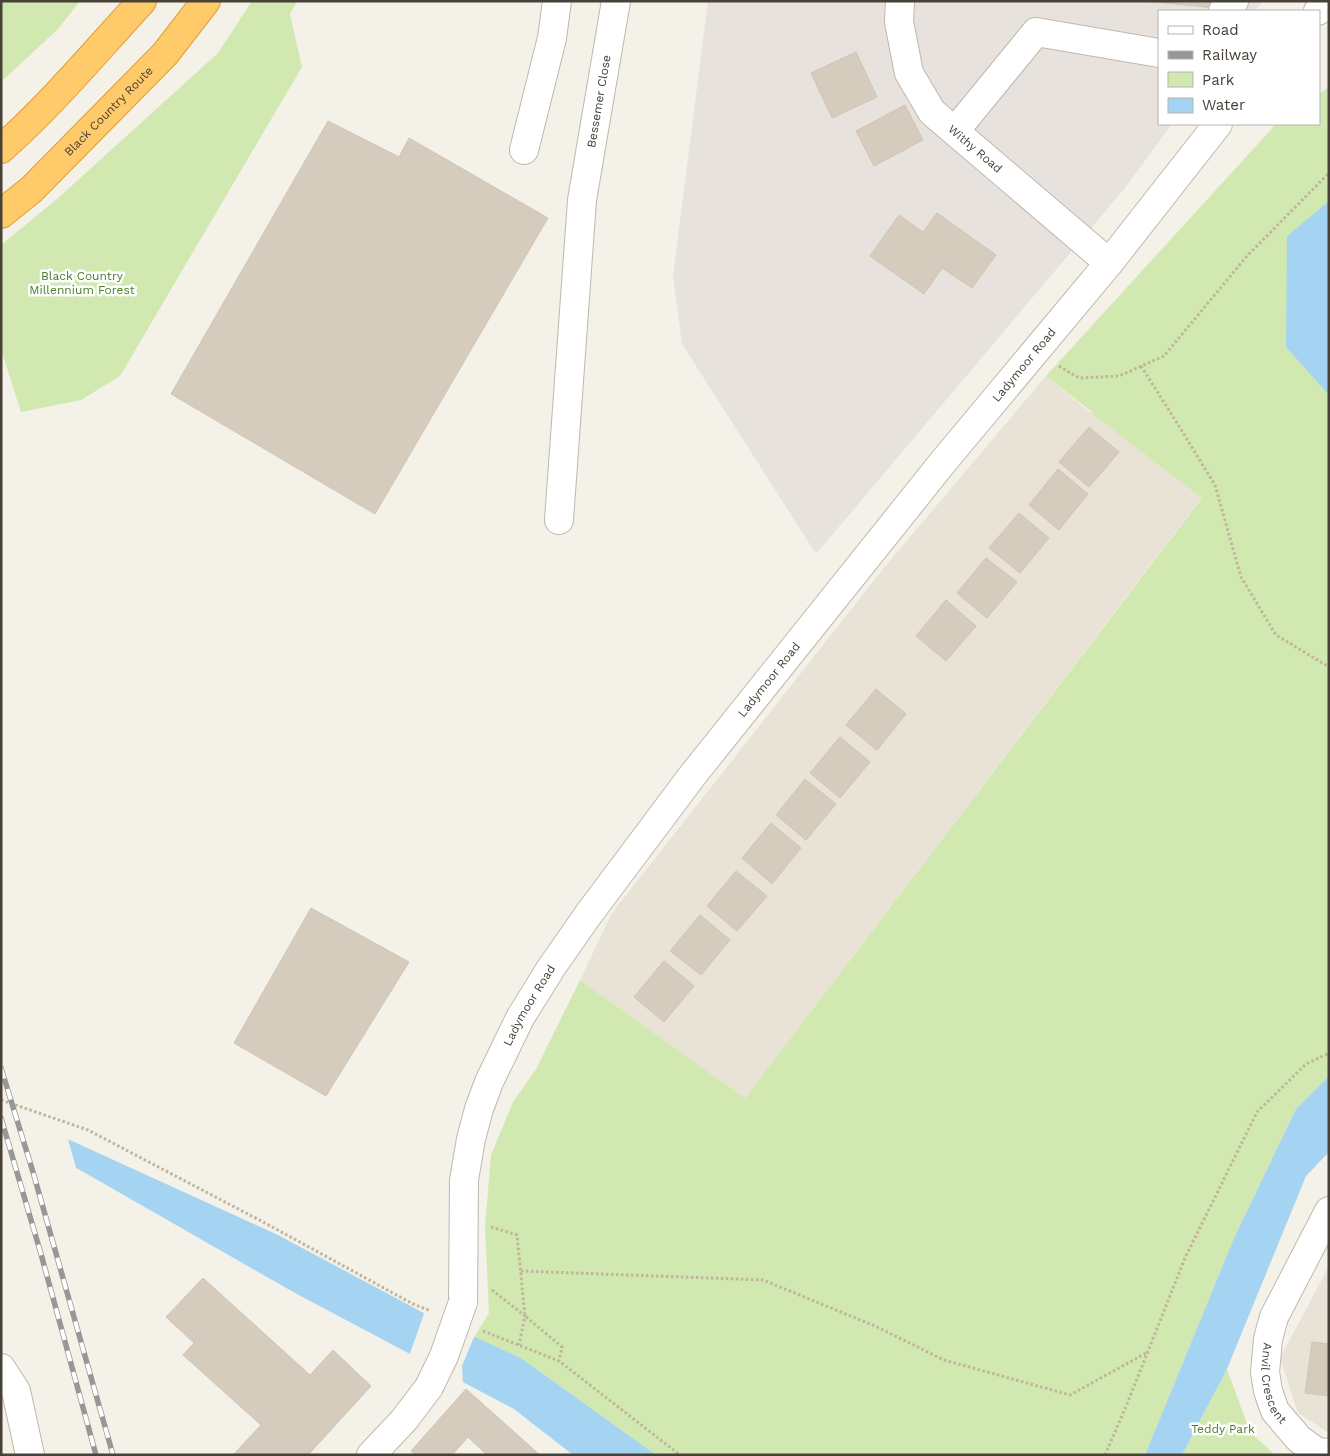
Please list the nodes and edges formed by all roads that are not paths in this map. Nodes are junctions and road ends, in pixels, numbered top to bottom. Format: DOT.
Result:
graph roads {
  1 [pos="142,1"];
  2 [pos="206,1"];
  3 [pos="556,1"];
  4 [pos="616,1"];
  5 [pos="900,1"];
  6 [pos="1234,1"];
  7 [pos="1329,2"];
  8 [pos="1224,10"];
  9 [pos="1319,10"];
  10 [pos="1158,53"];
  11 [pos="1217,125"];
  12 [pos="954,131"];
  13 [pos="1,148"];
  14 [pos="524,150"];
  15 [pos="1,214"];
  16 [pos="1109,263"];
  17 [pos="558,520"];
  18 [pos="1329,1211"];
  19 [pos="1,1368"];
  20 [pos="1329,1453"];
  21 [pos="30,1455"];
  22 [pos="371,1455"];
  1 -- 13 [label="highway"];
  2 -- 15 [label="highway, Black Country Route"];
  3 -- 14 [label="street"];
  4 -- 17 [label="street, Bessemer Close"];
  5 -- 12 [label="street, Withy Road"];
  6 -- 8 [label="street"];
  7 -- 9 [label="street"];
  10 -- 12 [label="street"];
  11 -- 16 [label="street, Ladymoor Road"];
  12 -- 16 [label="street, Withy Road"];
  16 -- 22 [label="street, Ladymoor Road, bridge"];
  18 -- 20 [label="street, Anvil Crescent"];
  19 -- 21 [label="street"];
}
